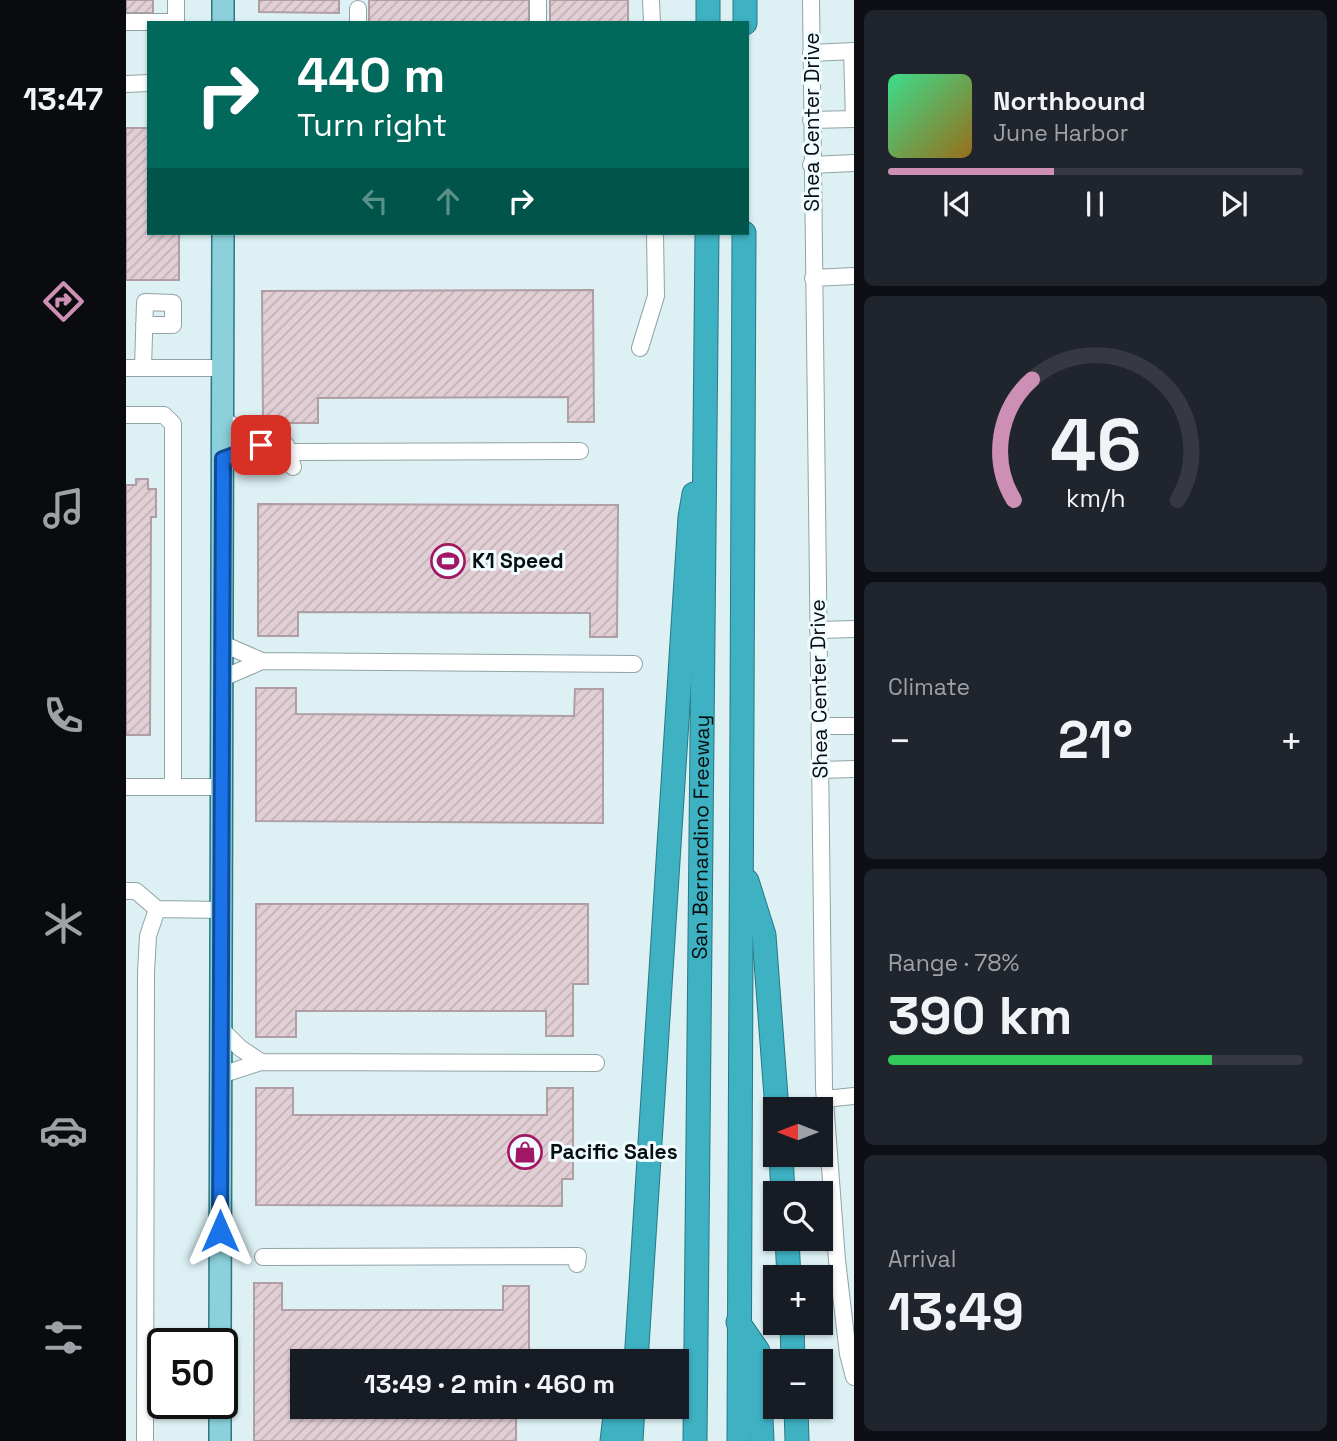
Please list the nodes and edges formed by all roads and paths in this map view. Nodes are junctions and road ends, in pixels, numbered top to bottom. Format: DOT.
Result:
graph roads {
  1 [pos="176,0"];
  2 [pos="223,0"];
  3 [pos="538,0"];
  4 [pos="652,0"];
  5 [pos="708,0"];
  6 [pos="746,0"];
  7 [pos="811,0"];
  8 [pos="176,21"];
  9 [pos="223,21"];
  10 [pos="538,21"];
  11 [pos="652,21"];
  12 [pos="708,21"];
  13 [pos="745,21"];
  14 [pos="126,22"];
  15 [pos="147,22"];
  16 [pos="853,51"];
  17 [pos="811,53"];
  18 [pos="147,83"];
  19 [pos="126,84"];
  20 [pos="854,119"];
  21 [pos="811,120"];
  22 [pos="854,163"];
  23 [pos="811,165"];
  24 [pos="223,235"];
  25 [pos="655,235"];
  26 [pos="707,235"];
  27 [pos="744,235"];
  28 [pos="854,276"];
  29 [pos="813,278"];
  30 [pos="144,326"];
  31 [pos="640,348"];
  32 [pos="134,368"];
  33 [pos="223,368"];
  34 [pos="126,415"];
  35 [pos="223,419"];
  36 [pos="706,426"];
  37 [pos="261,445"];
  38 [pos="580,452"];
  39 [pos="223,459"];
  40 [pos="818,629"];
  41 [pos="854,629"];
  42 [pos="223,644"];
  43 [pos="262,661"];
  44 [pos="634,664"];
  45 [pos="223,678"];
  46 [pos="820,726"];
  47 [pos="854,726"];
  48 [pos="854,769"];
  49 [pos="820,770"];
  50 [pos="126,787"];
  51 [pos="173,787"];
  52 [pos="222,787"];
  53 [pos="740,860"];
  54 [pos="126,891"];
  55 [pos="157,909"];
  56 [pos="222,910"];
  57 [pos="221,1029"];
  58 [pos="261,1062"];
  59 [pos="596,1063"];
  60 [pos="221,1075"];
  61 [pos="854,1096"];
  62 [pos="776,1097"];
  63 [pos="825,1097"];
  64 [pos="833,1098"];
  65 [pos="648,1165"];
  66 [pos="833,1167"];
  67 [pos="263,1257"];
  68 [pos="577,1264"];
  69 [pos="849,1314"];
  70 [pos="738,1322"];
  71 [pos="220,1328"];
  72 [pos="624,1349"];
  73 [pos="637,1349"];
  74 [pos="854,1377"];
  75 [pos="220,1419"];
  76 [pos="615,1419"];
  77 [pos="632,1419"];
  78 [pos="796,1419"];
  79 [pos="797,1437"];
  80 [pos="145,1441"];
  81 [pos="220,1441"];
  82 [pos="612,1441"];
  83 [pos="631,1441"];
  84 [pos="695,1441"];
  85 [pos="739,1441"];
  86 [pos="762,1441"];
  1 -- 8 [label="street"];
  2 -- 9 [label="main road"];
  3 -- 10 [label="street"];
  4 -- 11 [label="street"];
  5 -- 12 [label="highway"];
  6 -- 13 [label="highway"];
  7 -- 17 [label="street, Shea Center Drive"];
  14 -- 15 [label="street"];
  16 -- 17 [label="street"];
  16 -- 20 [label="street"];
  17 -- 21 [label="street, Shea Center Drive"];
  18 -- 19 [label="street"];
  20 -- 21 [label="street"];
  21 -- 23 [label="street, Shea Center Drive"];
  22 -- 23 [label="street"];
  23 -- 29 [label="street, Shea Center Drive"];
  24 -- 33 [label="main road"];
  25 -- 31 [label="street"];
  26 -- 36 [label="highway, San Bernardino Freeway"];
  27 -- 53 [label="highway, San Bernardino Freeway"];
  28 -- 29 [label="street"];
  29 -- 40 [label="street, Shea Center Drive"];
  30 -- 32 [label="street"];
  32 -- 33 [label="street"];
  33 -- 35 [label="main road"];
  34 -- 51 [label="street"];
  35 -- 37 [label="street"];
  35 -- 39 [label="main road"];
  36 -- 65 [label="highway"];
  36 -- 84 [label="highway, San Bernardino Freeway"];
  37 -- 38 [label="street"];
  37 -- 39 [label="street"];
  39 -- 42 [label="main road"];
  40 -- 41 [label="street"];
  40 -- 46 [label="street, Shea Center Drive"];
  42 -- 43 [label="street"];
  42 -- 45 [label="main road"];
  43 -- 44 [label="street"];
  43 -- 45 [label="street"];
  45 -- 52 [label="main road"];
  46 -- 47 [label="street"];
  46 -- 49 [label="street, Shea Center Drive"];
  48 -- 49 [label="street"];
  49 -- 63 [label="street, Shea Center Drive"];
  50 -- 51 [label="street"];
  51 -- 52 [label="street"];
  52 -- 56 [label="main road"];
  53 -- 62 [label="highway"];
  53 -- 70 [label="highway, San Bernardino Freeway"];
  54 -- 55 [label="street"];
  55 -- 56 [label="street"];
  55 -- 80 [label="street"];
  56 -- 57 [label="main road"];
  57 -- 58 [label="street"];
  57 -- 60 [label="main road"];
  58 -- 59 [label="street"];
  58 -- 60 [label="street"];
  60 -- 71 [label="main road"];
  61 -- 64 [label="street"];
  65 -- 72 [label="highway"];
  65 -- 73 [label="highway"];
  66 -- 69 [label="street, Shea Center Drive"];
  67 -- 68 [label="street"];
  69 -- 74 [label="street, Shea Center Drive"];
  70 -- 85 [label="highway, San Bernardino Freeway"];
  70 -- 86 [label="highway"];
  75 -- 81 [label="main road"];
  76 -- 82 [label="highway"];
  77 -- 83 [label="highway"];
  78 -- 79 [label="highway"];
}
